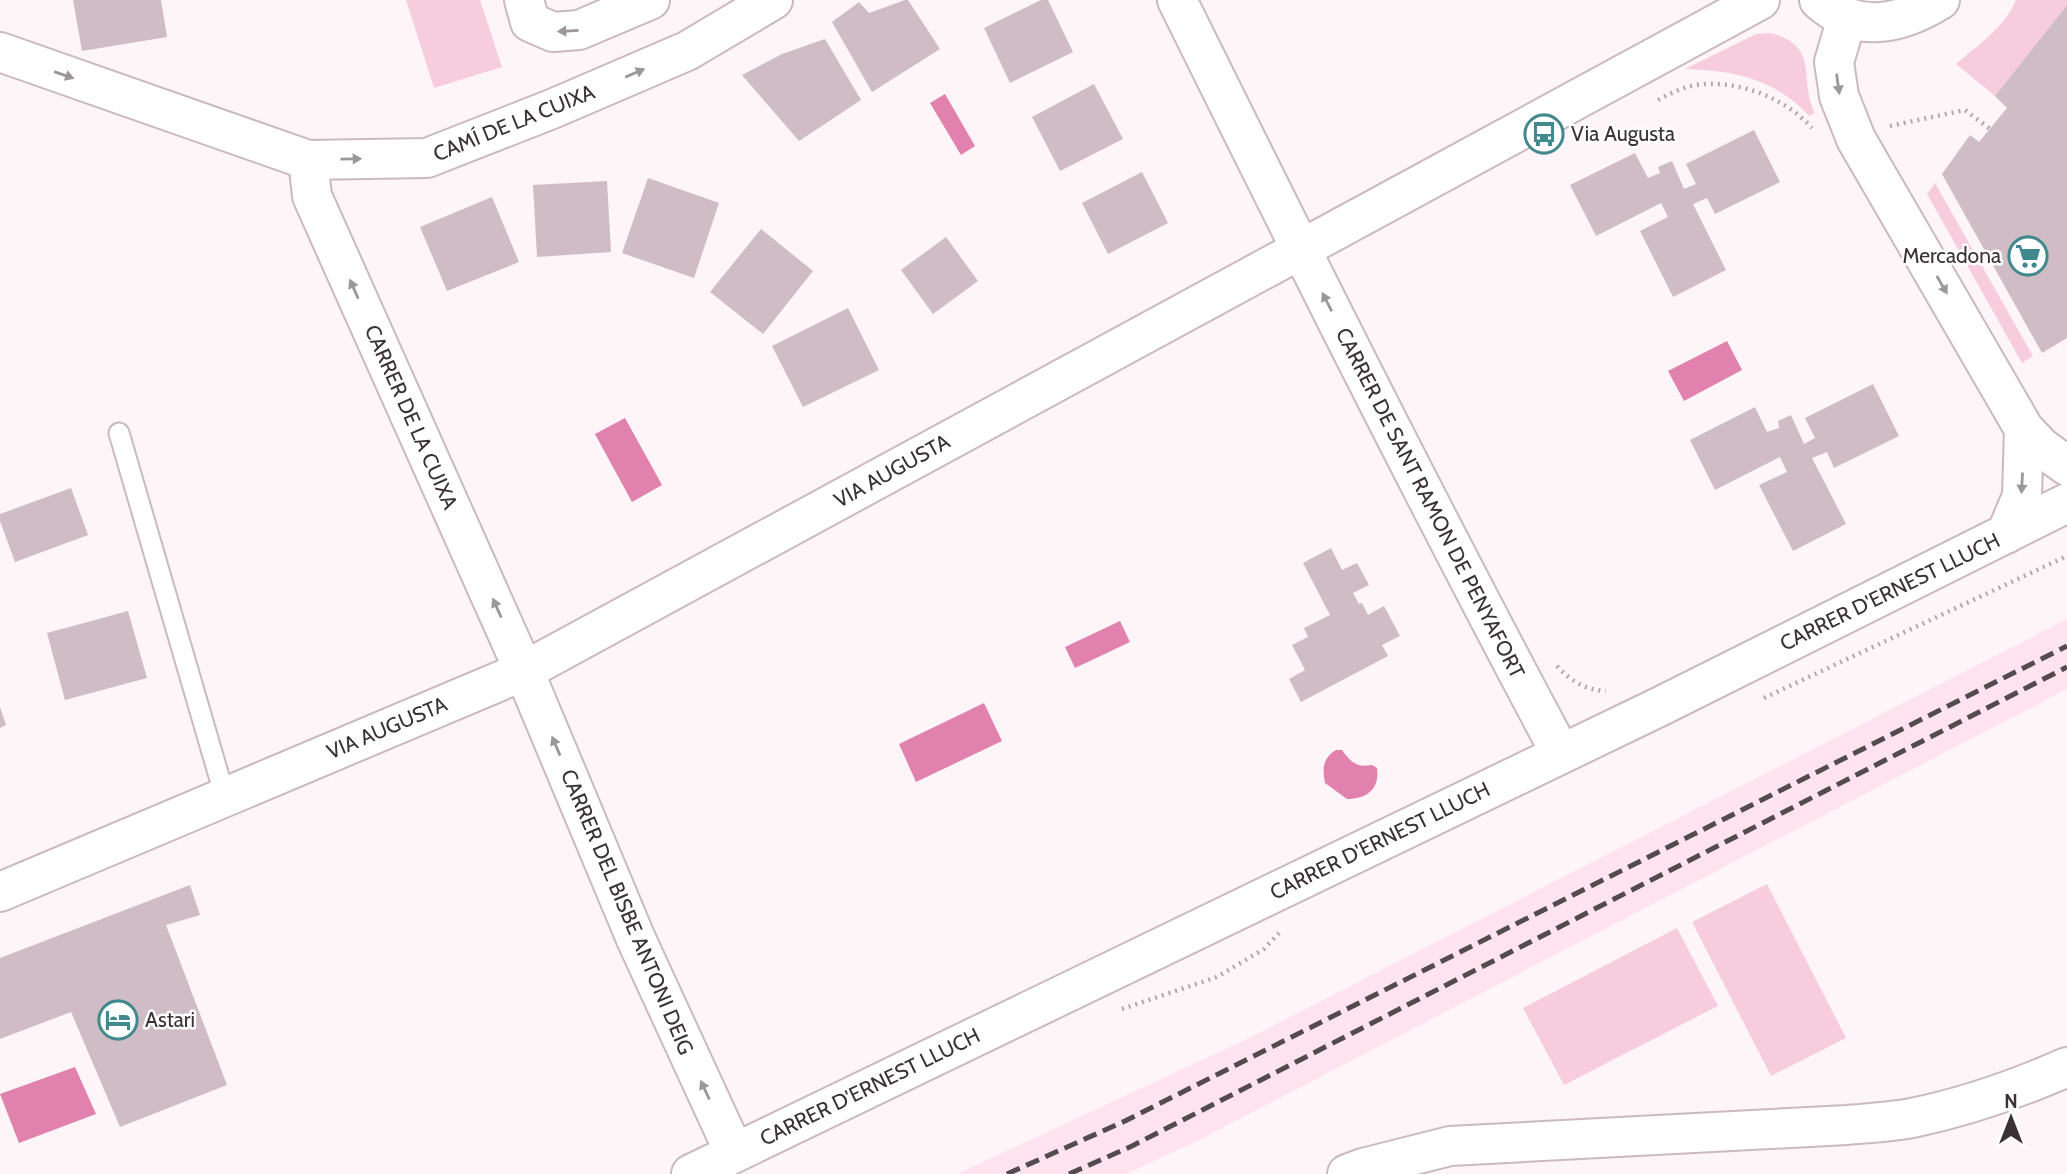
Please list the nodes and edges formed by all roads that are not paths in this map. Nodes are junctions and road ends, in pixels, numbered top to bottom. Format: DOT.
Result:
graph roads {
  1 [pos="650,0"];
  2 [pos="774,0"];
  3 [pos="1177,0"];
  4 [pos="1760,0"];
  5 [pos="1940,0"];
  6 [pos="1833,9"];
  7 [pos="527,11"];
  8 [pos="0,52"];
  9 [pos="307,160"];
  10 [pos="1301,250"];
  11 [pos="2024,429"];
  12 [pos="119,433"];
  13 [pos="2067,466"];
  14 [pos="2067,503"];
  15 [pos="2006,534"];
  16 [pos="524,671"];
  17 [pos="1561,754"];
  18 [pos="225,797"];
  19 [pos="0,892"];
  20 [pos="2067,1067"];
  21 [pos="734,1152"];
  22 [pos="691,1174"];
  23 [pos="1347,1174"];
  1 -- 7 [label="street, one-way"];
  9 -- 2 [label="street, CAMÍ DE LA CUIXA, one-way"];
  3 -- 10 [label="street, CARRER DE SANT RAMON DE PENYAFORT"];
  4 -- 10 [label="street, VIA AUGUSTA"];
  5 -- 6 [label="street"];
  6 -- 11 [label="street, one-way"];
  8 -- 9 [label="street, CAMÍ DE LA CUIXA, one-way"];
  16 -- 9 [label="street, CARRER DE LA CUIXA, one-way"];
  10 -- 16 [label="street, VIA AUGUSTA"];
  17 -- 10 [label="street, CARRER DE SANT RAMON DE PENYAFORT, one-way"];
  11 -- 13 [label="street"];
  11 -- 15 [label="street, one-way"];
  12 -- 18 [label="lane"];
  14 -- 15 [label="street, CARRER D'ERNEST LLUCH"];
  15 -- 17 [label="street, CARRER D'ERNEST LLUCH"];
  16 -- 18 [label="street, VIA AUGUSTA"];
  21 -- 16 [label="street, CARRER DEL BISBE ANTONI DEIG, one-way"];
  17 -- 21 [label="street, CARRER D'ERNEST LLUCH"];
  18 -- 19 [label="street, VIA AUGUSTA"];
  20 -- 23 [label="street"];
  21 -- 22 [label="street, CARRER D'ERNEST LLUCH"];
}
